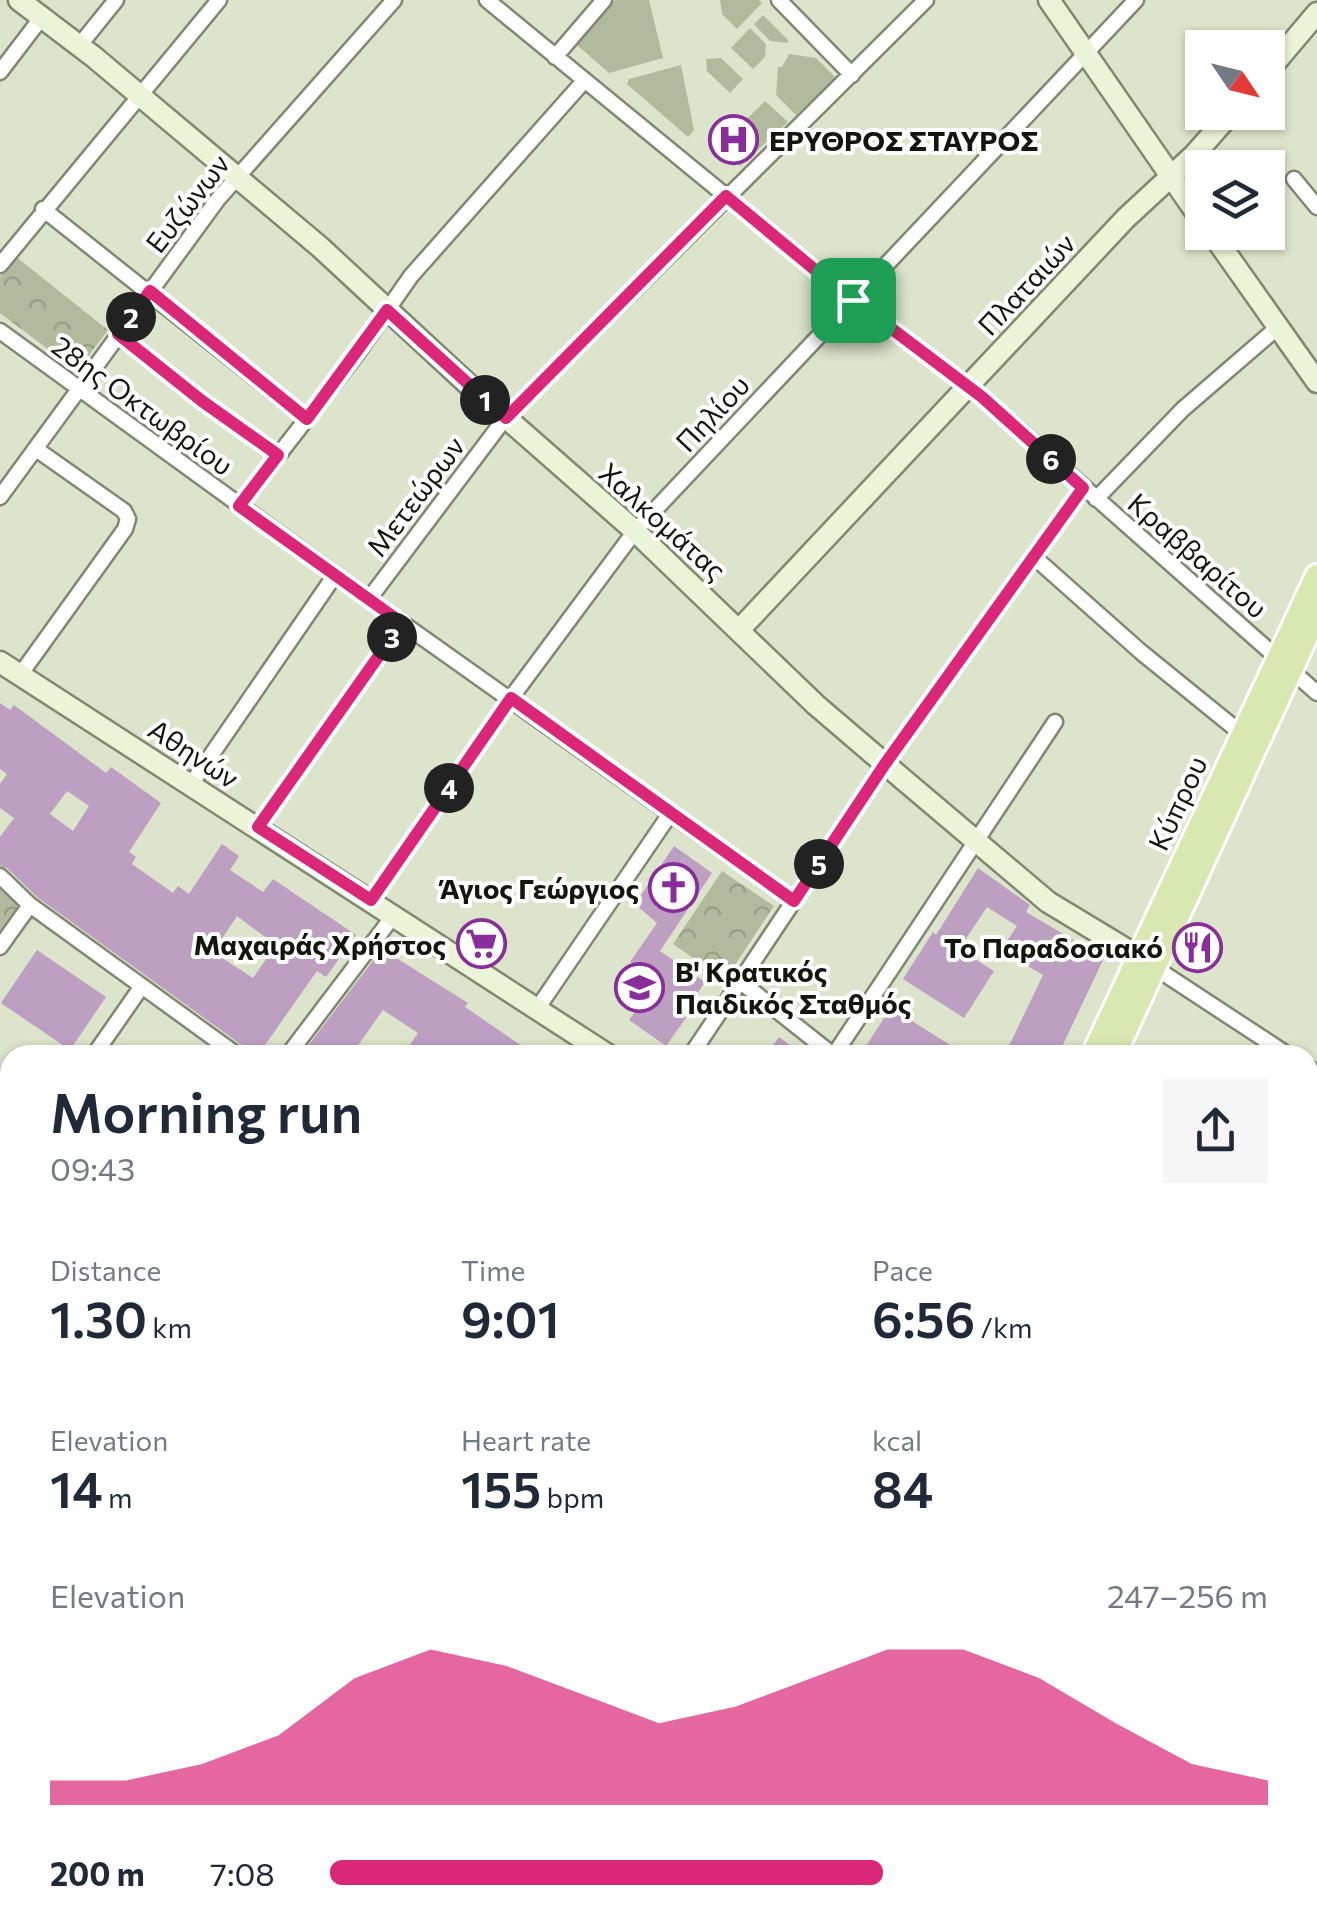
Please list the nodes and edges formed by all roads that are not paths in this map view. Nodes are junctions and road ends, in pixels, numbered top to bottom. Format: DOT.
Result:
graph roads {
  1 [pos="20,0"];
  2 [pos="116,0"];
  3 [pos="218,0"];
  4 [pos="394,0"];
  5 [pos="487,0"];
  6 [pos="604,0"];
  7 [pos="779,0"];
  8 [pos="926,0"];
  9 [pos="1049,0"];
  10 [pos="1136,0"];
  11 [pos="42,17"];
  12 [pos="1314,23"];
  13 [pos="79,46"];
  14 [pos="1285,53"];
  15 [pos="1086,55"];
  16 [pos="555,57"];
  17 [pos="0,72"];
  18 [pos="852,75"];
  19 [pos="584,80"];
  20 [pos="138,94"];
  21 [pos="1215,130"];
  22 [pos="236,177"];
  23 [pos="1172,177"];
  24 [pos="1294,179"];
  25 [pos="726,196"];
  26 [pos="1185,196"];
  27 [pos="1317,207"];
  28 [pos="43,209"];
  29 [pos="1223,250"];
  30 [pos="0,265"];
  31 [pos="150,291"];
  32 [pos="853,300"];
  33 [pos="387,310"];
  34 [pos="1277,328"];
  35 [pos="0,331"];
  36 [pos="118,334"];
  37 [pos="1317,382"];
  38 [pos="968,387"];
  39 [pos="80,388"];
  40 [pos="506,418"];
  41 [pos="307,419"];
  42 [pos="36,449"];
  43 [pos="278,455"];
  44 [pos="1083,488"];
  45 [pos="0,497"];
  46 [pos="1096,499"];
  47 [pos="239,506"];
  48 [pos="636,531"];
  49 [pos="1034,556"];
  50 [pos="335,575"];
  51 [pos="1317,576"];
  52 [pos="369,599"];
  53 [pos="1317,614"];
  54 [pos="402,623"];
  55 [pos="740,629"];
  56 [pos="1283,663"];
  57 [pos="7,670"];
  58 [pos="1317,694"];
  59 [pos="511,698"];
  60 [pos="1055,722"];
  61 [pos="1242,734"];
  62 [pos="885,764"];
  63 [pos="192,783"];
  64 [pos="670,814"];
  65 [pos="258,827"];
  66 [pos="976,838"];
  67 [pos="0,876"];
  68 [pos="371,900"];
  69 [pos="794,901"];
  70 [pos="30,905"];
  71 [pos="394,915"];
  72 [pos="0,948"];
  73 [pos="1147,962"];
  74 [pos="741,982"];
  75 [pos="142,986"];
  76 [pos="537,1009"];
  77 [pos="101,1045"];
  78 [pos="223,1045"];
  79 [pos="296,1045"];
  80 [pos="593,1045"];
  81 [pos="698,1045"];
  82 [pos="821,1045"];
  83 [pos="841,1045"];
  84 [pos="1099,1045"];
  85 [pos="1118,1045"];
  86 [pos="1268,1045"];
  1 -- 11 [label="street, Χαλκομάτας"];
  2 -- 13 [label="street"];
  3 -- 20 [label="street"];
  4 -- 22 [label="street, Ευζώνων"];
  5 -- 16 [label="street, Κραββαρίτου"];
  6 -- 16 [label="street"];
  7 -- 18 [label="street"];
  8 -- 18 [label="street, Μετεώρων"];
  9 -- 15 [label="street"];
  10 -- 15 [label="street, Πηλίου"];
  11 -- 13 [label="street, Χαλκομάτας"];
  11 -- 17 [label="street"];
  12 -- 14 [label="street"];
  13 -- 20 [label="street, Χαλκομάτας"];
  15 -- 23 [label="street"];
  15 -- 32 [label="street, Πηλίου"];
  16 -- 19 [label="street, Κραββαρίτου"];
  18 -- 25 [label="street, Μετεώρων"];
  19 -- 25 [label="street, Κραββαρίτου"];
  19 -- 33 [label="street"];
  20 -- 22 [label="street, Χαλκομάτας"];
  20 -- 28 [label="street"];
  21 -- 23 [label="street, Πλαταιών"];
  22 -- 31 [label="street, Ευζώνων"];
  22 -- 33 [label="street, Χαλκομάτας"];
  23 -- 26 [label="street"];
  23 -- 38 [label="street, Πλαταιών"];
  24 -- 27 [label="street"];
  25 -- 32 [label="street, Κραββαρίτου"];
  25 -- 40 [label="street, Μετεώρων"];
  28 -- 30 [label="street"];
  28 -- 31 [label="street"];
  29 -- 34 [label="street"];
  31 -- 36 [label="street, Ευζώνων"];
  31 -- 41 [label="street"];
  32 -- 38 [label="street, Κραββαρίτου"];
  32 -- 48 [label="street, Πηλίου"];
  33 -- 40 [label="street, Χαλκομάτας"];
  33 -- 41 [label="street"];
  34 -- 37 [label="street"];
  34 -- 46 [label="street"];
  35 -- 39 [label="street, 28ης Οκτωβρίου"];
  36 -- 39 [label="street, Ευζώνων"];
  36 -- 43 [label="street"];
  38 -- 44 [label="street, Κραββαρίτου"];
  38 -- 55 [label="street, Πλαταιών"];
  39 -- 42 [label="street, Ευζώνων"];
  39 -- 47 [label="street, 28ης Οκτωβρίου"];
  40 -- 48 [label="street, Χαλκομάτας"];
  40 -- 52 [label="street, Μετεώρων"];
  41 -- 43 [label="street"];
  42 -- 45 [label="street, Ευζώνων"];
  42 -- 57 [label="street"];
  43 -- 47 [label="street"];
  44 -- 46 [label="street, Κραββαρίτου"];
  44 -- 49 [label="street"];
  46 -- 56 [label="street, Κραββαρίτου"];
  47 -- 50 [label="street, 28ης Οκτωβρίου"];
  48 -- 55 [label="street, Χαλκομάτας"];
  48 -- 59 [label="street, Πηλίου"];
  49 -- 61 [label="street"];
  49 -- 62 [label="street"];
  50 -- 52 [label="street, 28ης Οκτωβρίου"];
  50 -- 63 [label="street"];
  51 -- 56 [label="main road, Κύπρου"];
  52 -- 54 [label="street, 28ης Οκτωβρίου"];
  53 -- 56 [label="main road, Κύπρου"];
  54 -- 59 [label="street, 28ης Οκτωβρίου"];
  54 -- 65 [label="street"];
  55 -- 62 [label="street, Χαλκομάτας"];
  56 -- 58 [label="street, Κραββαρίτου"];
  56 -- 61 [label="main road, Κύπρου"];
  56 -- 73 [label="main road, Κύπρου"];
  57 -- 63 [label="street, Αθηνών"];
  59 -- 64 [label="street, 28ης Οκτωβρίου"];
  59 -- 68 [label="street, Πηλίου"];
  60 -- 66 [label="street"];
  61 -- 73 [label="main road, Κύπρου"];
  62 -- 66 [label="street, Χαλκομάτας"];
  62 -- 69 [label="street"];
  63 -- 65 [label="street, Αθηνών"];
  64 -- 69 [label="street, 28ης Οκτωβρίου"];
  64 -- 76 [label="street"];
  65 -- 68 [label="street, Αθηνών"];
  66 -- 73 [label="street, Χαλκομάτας"];
  66 -- 83 [label="street"];
  67 -- 70 [label="street"];
  68 -- 71 [label="street, Αθηνών"];
  69 -- 74 [label="street"];
  70 -- 72 [label="street"];
  70 -- 75 [label="street"];
  71 -- 76 [label="street, Αθηνών"];
  71 -- 79 [label="street"];
  73 -- 84 [label="main road, Κύπρου"];
  73 -- 85 [label="main road, Κύπρου"];
  73 -- 86 [label="street, Χαλκομάτας"];
  74 -- 81 [label="street"];
  74 -- 82 [label="street"];
  75 -- 77 [label="street"];
  75 -- 78 [label="street"];
  76 -- 80 [label="street, Αθηνών"];
}
